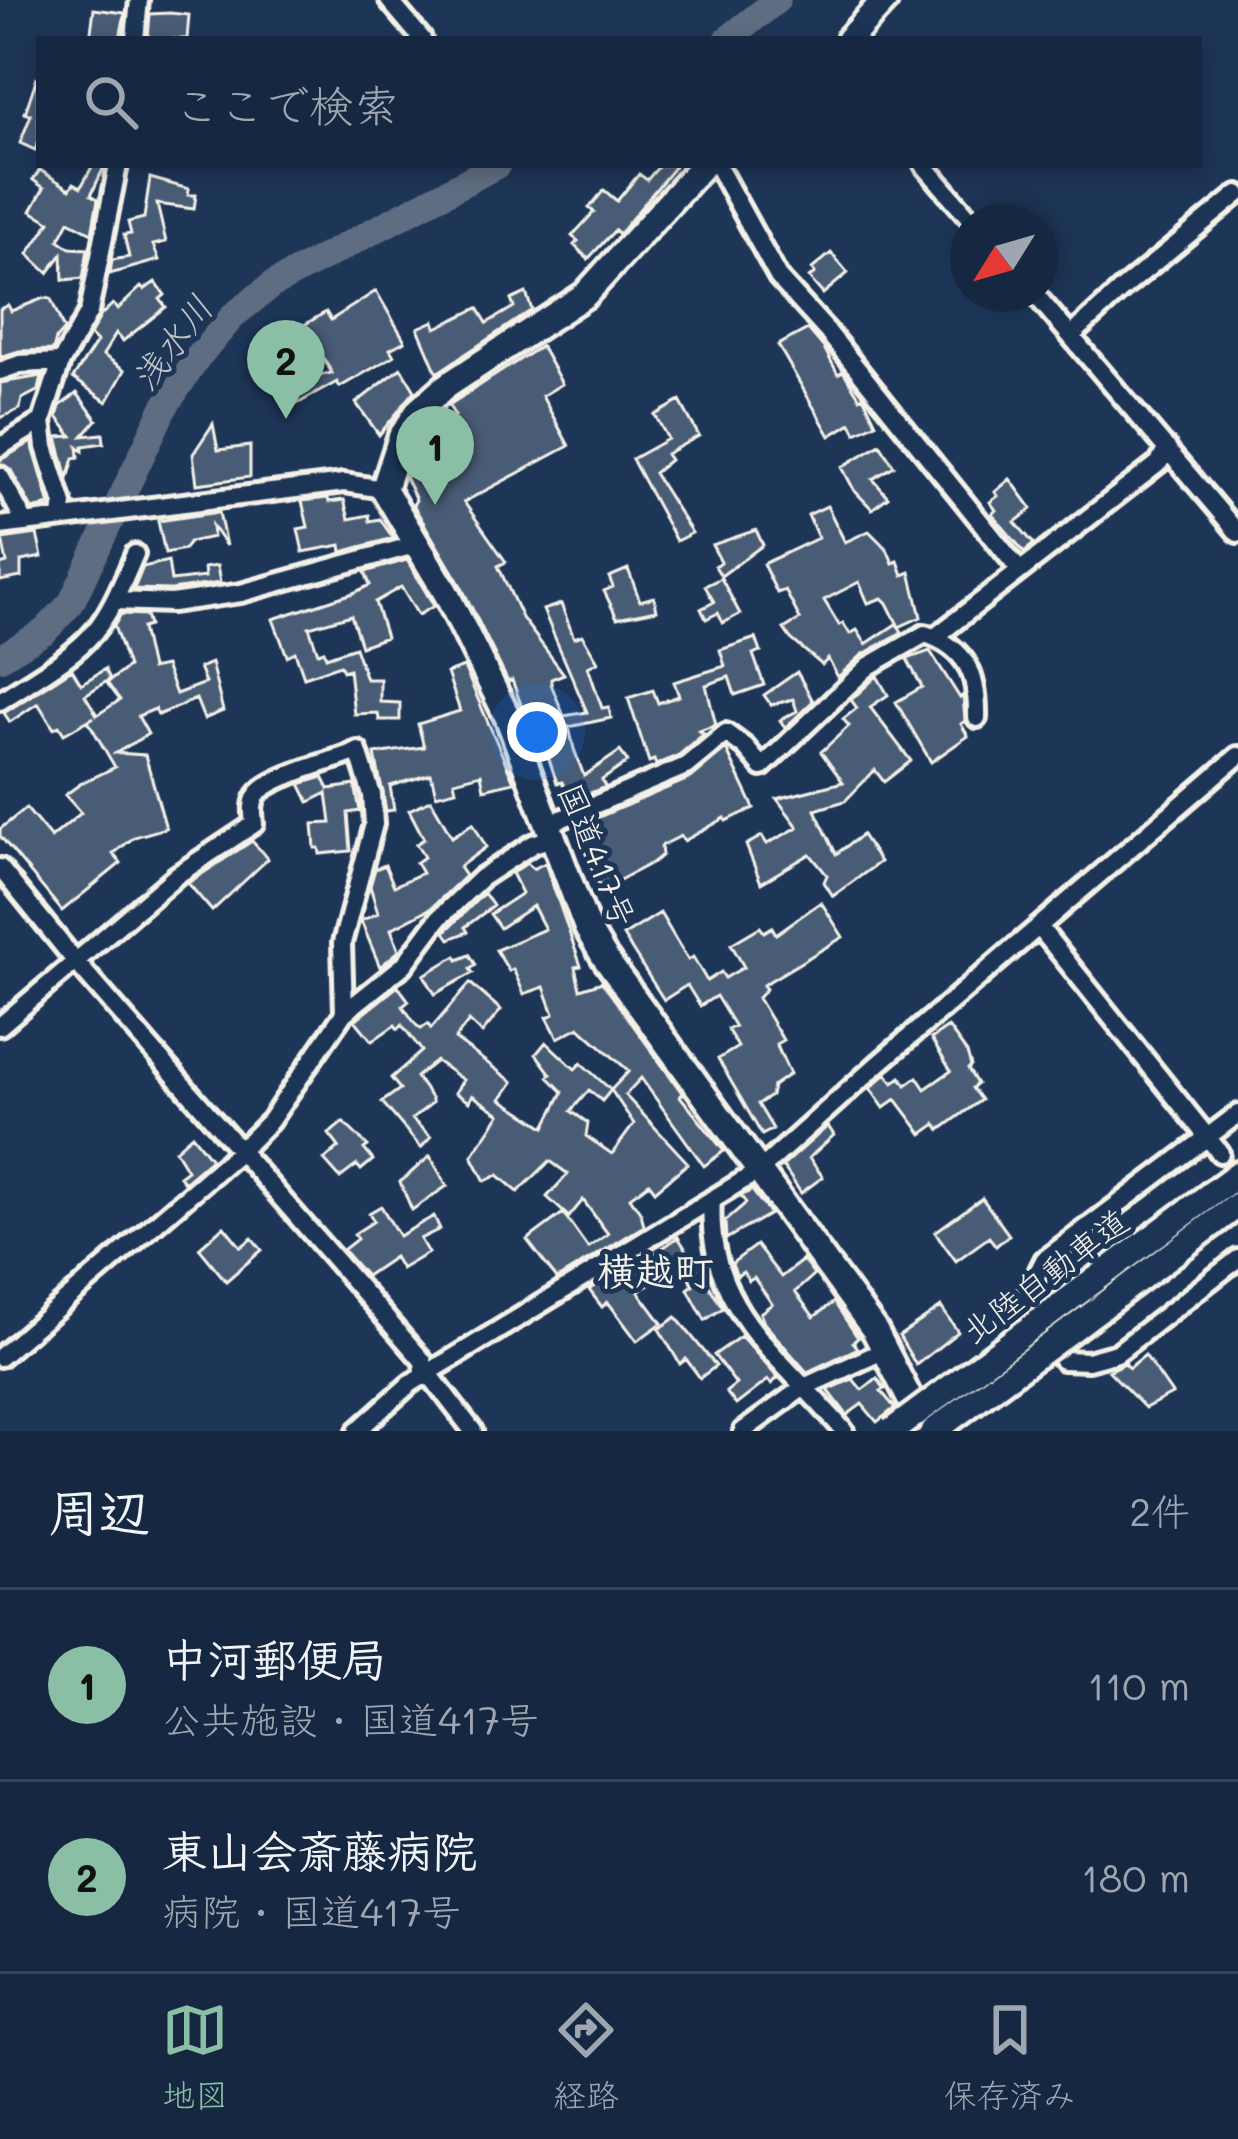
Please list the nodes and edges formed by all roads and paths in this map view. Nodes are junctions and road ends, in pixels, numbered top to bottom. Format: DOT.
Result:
graph roads {
  1 [pos="139,0"];
  2 [pos="389,0"];
  3 [pos="885,0"];
  4 [pos="135,36"];
  5 [pos="419,36"];
  6 [pos="852,36"];
  7 [pos="117,168"];
  8 [pos="701,168"];
  9 [pos="719,168"];
  10 [pos="928,168"];
  11 [pos="1238,194"];
  12 [pos="958,204"];
  13 [pos="1050,312"];
  14 [pos="1071,336"];
  15 [pos="61,362"];
  16 [pos="0,371"];
  17 [pos="43,421"];
  18 [pos="0,447"];
  19 [pos="1167,448"];
  20 [pos="0,476"];
  21 [pos="384,489"];
  22 [pos="64,515"];
  23 [pos="25,522"];
  24 [pos="0,526"];
  25 [pos="1238,533"];
  26 [pos="418,544"];
  27 [pos="135,554"];
  28 [pos="1020,571"];
  29 [pos="115,601"];
  30 [pos="934,637"];
  31 [pos="0,700"];
  32 [pos="977,718"];
  33 [pos="1238,756"];
  34 [pos="550,832"];
  35 [pos="0,868"];
  36 [pos="1040,928"];
  37 [pos="76,962"];
  38 [pos="344,1013"];
  39 [pos="0,1026"];
  40 [pos="1238,1114"];
  41 [pos="1207,1137"];
  42 [pos="240,1150"];
  43 [pos="1220,1153"];
  44 [pos="760,1170"];
  45 [pos="1238,1174"];
  46 [pos="712,1199"];
  47 [pos="1238,1205"];
  48 [pos="1238,1259"];
  49 [pos="1067,1316"];
  50 [pos="885,1350"];
  51 [pos="0,1357"];
  52 [pos="424,1376"];
  53 [pos="804,1387"];
  54 [pos="357,1431"];
  55 [pos="473,1431"];
  56 [pos="743,1431"];
  57 [pos="844,1431"];
  58 [pos="892,1431"];
  59 [pos="930,1431"];
  1 -- 4 [label="street"];
  2 -- 5 [label="street"];
  3 -- 6 [label="highway"];
  7 -- 15 [label="street"];
  8 -- 21 [label="highway"];
  9 -- 28 [label="street"];
  10 -- 12 [label="street"];
  11 -- 14 [label="street"];
  13 -- 14 [label="street"];
  14 -- 19 [label="street"];
  15 -- 16 [label="street"];
  15 -- 17 [label="street"];
  17 -- 18 [label="street"];
  17 -- 22 [label="street"];
  19 -- 25 [label="street"];
  19 -- 28 [label="street"];
  20 -- 23 [label="street"];
  21 -- 22 [label="street"];
  21 -- 26 [label="highway, 国道417号"];
  22 -- 23 [label="street"];
  23 -- 24 [label="street"];
  26 -- 29 [label="street"];
  26 -- 34 [label="highway, 国道417号"];
  27 -- 29 [label="street"];
  28 -- 30 [label="street"];
  29 -- 31 [label="street"];
  30 -- 32 [label="street"];
  30 -- 34 [label="street"];
  33 -- 36 [label="street"];
  34 -- 38 [label="street"];
  34 -- 44 [label="highway, 国道417号"];
  35 -- 37 [label="street"];
  36 -- 41 [label="street"];
  36 -- 44 [label="street"];
  37 -- 38 [label="street"];
  37 -- 39 [label="street"];
  37 -- 42 [label="street"];
  38 -- 42 [label="street"];
  40 -- 41 [label="street"];
  41 -- 43 [label="street"];
  41 -- 48 [label="street"];
  42 -- 51 [label="street"];
  42 -- 52 [label="street"];
  44 -- 46 [label="street"];
  44 -- 50 [label="highway, 国道417号"];
  45 -- 49 [label="highway, 北陸自動車道"];
  46 -- 52 [label="street"];
  46 -- 53 [label="street"];
  47 -- 49 [label="highway, 北陸自動車道"];
  49 -- 58 [label="highway, 北陸自動車道, bridge"];
  49 -- 59 [label="highway, 北陸自動車道, bridge"];
  50 -- 53 [label="street"];
  50 -- 59 [label="highway, 国道417号"];
  52 -- 54 [label="street"];
  52 -- 55 [label="street"];
  53 -- 56 [label="street"];
  53 -- 57 [label="street"];
}
